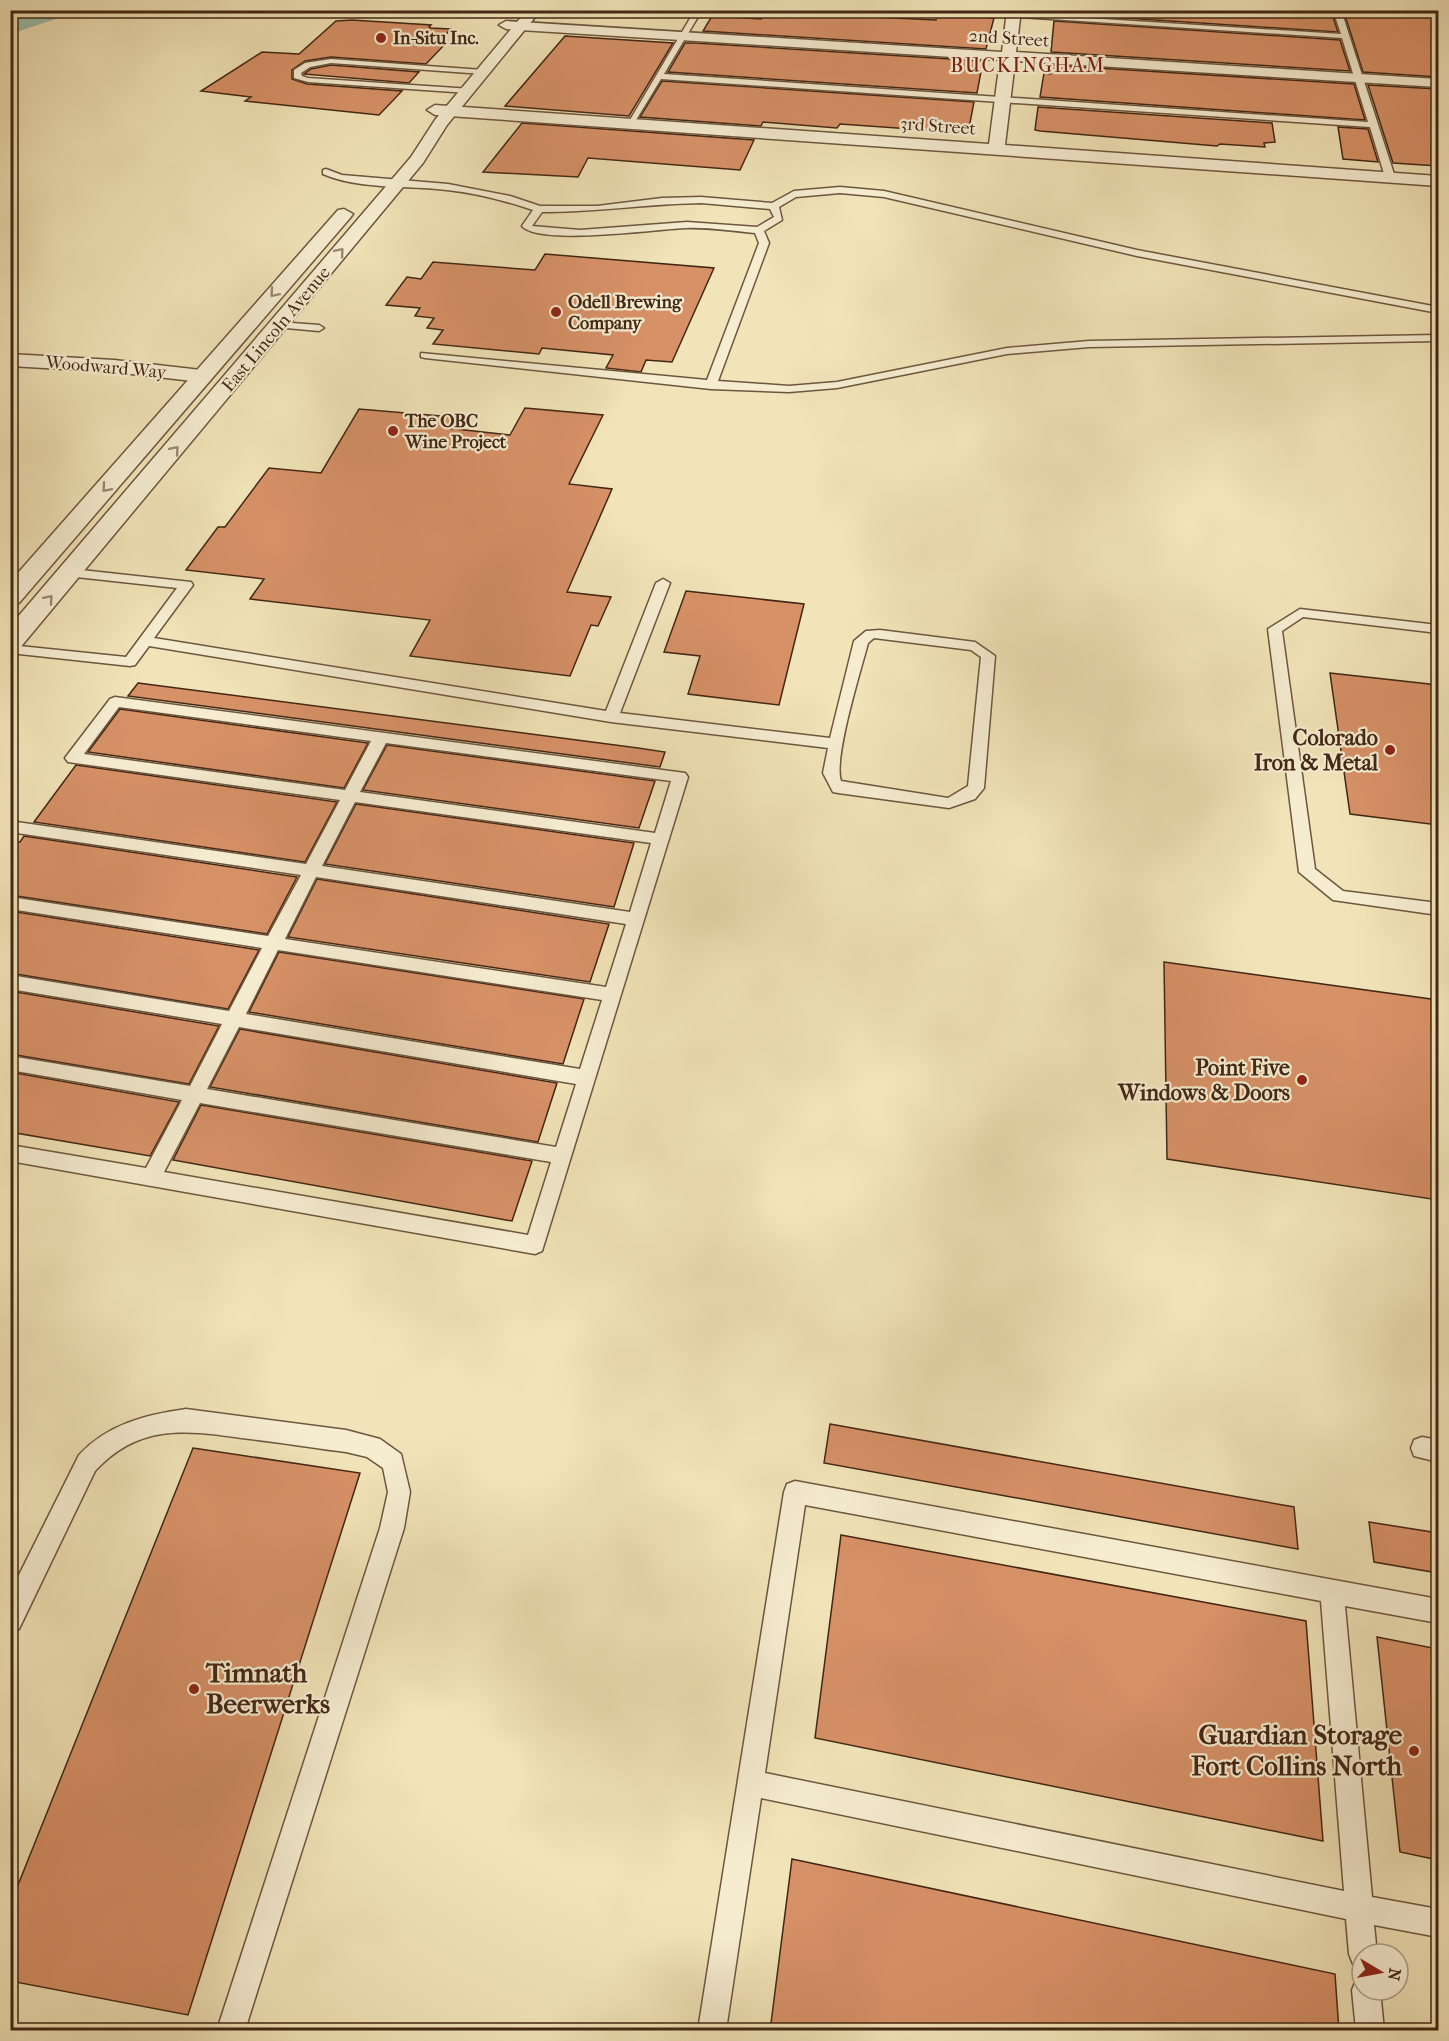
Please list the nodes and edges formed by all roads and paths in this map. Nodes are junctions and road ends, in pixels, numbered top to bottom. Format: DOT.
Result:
graph roads {
  1 [pos="536,10"];
  2 [pos="699,10"];
  3 [pos="915,10"];
  4 [pos="1337,10"];
  5 [pos="1014,13"];
  6 [pos="516,20"];
  7 [pos="684,36"];
  8 [pos="1344,36"];
  9 [pos="1007,57"];
  10 [pos="476,71"];
  11 [pos="659,76"];
  12 [pos="1358,77"];
  13 [pos="1438,83"];
  14 [pos="460,91"];
  15 [pos="1001,100"];
  16 [pos="443,111"];
  17 [pos="630,123"];
  18 [pos="1375,125"];
  19 [pos="404,145"];
  20 [pos="996,150"];
  21 [pos="389,163"];
  22 [pos="326,172"];
  23 [pos="1390,177"];
  24 [pos="374,180"];
  25 [pos="1438,181"];
  26 [pos="399,182"];
  27 [pos="774,206"];
  28 [pos="539,209"];
  29 [pos="759,230"];
  30 [pos="1438,310"];
  31 [pos="279,325"];
  32 [pos="319,328"];
  33 [pos="1438,338"];
  34 [pos="425,354"];
  35 [pos="10,360"];
  36 [pos="201,376"];
  37 [pos="711,386"];
  38 [pos="72,573"];
  39 [pos="663,583"];
  40 [pos="10,598"];
  41 [pos="1438,629"];
  42 [pos="146,641"];
  43 [pos="10,643"];
  44 [pos="10,649"];
  45 [pos="611,717"];
  46 [pos="381,737"];
  47 [pos="836,744"];
  48 [pos="351,796"];
  49 [pos="10,826"];
  50 [pos="660,839"];
  51 [pos="312,870"];
  52 [pos="10,903"];
  53 [pos="1438,909"];
  54 [pos="636,918"];
  55 [pos="273,944"];
  56 [pos="10,982"];
  57 [pos="612,995"];
  58 [pos="234,1019"];
  59 [pos="10,1063"];
  60 [pos="587,1078"];
  61 [pos="195,1094"];
  62 [pos="10,1153"];
  63 [pos="563,1156"];
  64 [pos="151,1178"];
  65 [pos="1332,1592"];
  66 [pos="1438,1611"];
  67 [pos="10,1620"];
  68 [pos="750,1783"];
  69 [pos="1359,1908"];
  70 [pos="1438,1923"];
  71 [pos="1362,1942"];
  72 [pos="1367,2002"];
  73 [pos="231,2031"];
  74 [pos="712,2031"];
  75 [pos="1370,2031"];
  1 -- 6 [label="street, East Lincoln Avenue"];
  2 -- 7 [label="lane"];
  3 -- 5 [label="lane"];
  4 -- 8 [label="lane"];
  5 -- 8 [label="lane"];
  5 -- 9 [label="street"];
  6 -- 7 [label="street, 2nd Street"];
  6 -- 10 [label="street, East Lincoln Avenue"];
  7 -- 9 [label="street, 2nd Street"];
  7 -- 11 [label="lane"];
  8 -- 12 [label="lane"];
  9 -- 12 [label="street, 2nd Street"];
  9 -- 15 [label="street"];
  10 -- 14 [label="street, East Lincoln Avenue"];
  10 -- 14 [label="lane"];
  11 -- 15 [label="lane"];
  11 -- 17 [label="lane"];
  12 -- 13 [label="street, 2nd Street"];
  12 -- 18 [label="lane"];
  14 -- 16 [label="street, East Lincoln Avenue"];
  15 -- 18 [label="lane"];
  15 -- 20 [label="street"];
  16 -- 17 [label="street, 3rd Street"];
  16 -- 19 [label="street, East Lincoln Avenue"];
  16 -- 26 [label="street, East Lincoln Avenue"];
  17 -- 20 [label="street, 3rd Street"];
  18 -- 23 [label="lane"];
  20 -- 23 [label="street, 3rd Street"];
  21 -- 24 [label="street, East Lincoln Avenue"];
  22 -- 24 [label="lane"];
  23 -- 25 [label="street, 3rd Street"];
  24 -- 26 [label="lane"];
  24 -- 36 [label="street, East Lincoln Avenue, one-way"];
  26 -- 28 [label="lane"];
  31 -- 26 [label="street, East Lincoln Avenue, one-way"];
  27 -- 28 [label="lane"];
  27 -- 29 [label="lane"];
  27 -- 30 [label="lane"];
  28 -- 29 [label="lane"];
  29 -- 37 [label="lane"];
  31 -- 32 [label="lane"];
  38 -- 31 [label="street, East Lincoln Avenue, one-way"];
  33 -- 37 [label="lane"];
  34 -- 37 [label="lane"];
  35 -- 36 [label="street, Woodward Way"];
  36 -- 40 [label="street, East Lincoln Avenue, one-way"];
  38 -- 42 [label="lane"];
  43 -- 38 [label="street, East Lincoln Avenue, one-way"];
  39 -- 45 [label="lane"];
  41 -- 53 [label="lane"];
  42 -- 44 [label="lane"];
  42 -- 45 [label="lane"];
  45 -- 47 [label="lane"];
  46 -- 48 [label="lane"];
  46 -- 48 [label="lane"];
  46 -- 50 [label="lane"];
  47 -- 47 [label="lane"];
  48 -- 50 [label="lane"];
  48 -- 51 [label="lane"];
  49 -- 51 [label="lane"];
  50 -- 54 [label="lane"];
  51 -- 54 [label="lane"];
  51 -- 55 [label="lane"];
  52 -- 55 [label="lane"];
  54 -- 57 [label="lane"];
  55 -- 57 [label="lane"];
  55 -- 58 [label="lane"];
  56 -- 58 [label="lane"];
  57 -- 60 [label="lane"];
  58 -- 60 [label="lane"];
  58 -- 61 [label="lane"];
  59 -- 61 [label="lane"];
  60 -- 63 [label="lane"];
  61 -- 63 [label="lane"];
  61 -- 64 [label="lane"];
  62 -- 64 [label="lane"];
  63 -- 64 [label="lane"];
  65 -- 66 [label="lane"];
  65 -- 68 [label="lane"];
  65 -- 69 [label="lane"];
  67 -- 73 [label="lane"];
  68 -- 69 [label="lane"];
  68 -- 74 [label="lane"];
  69 -- 70 [label="lane"];
  69 -- 71 [label="lane"];
  72 -- 75 [label="lane"];
}
